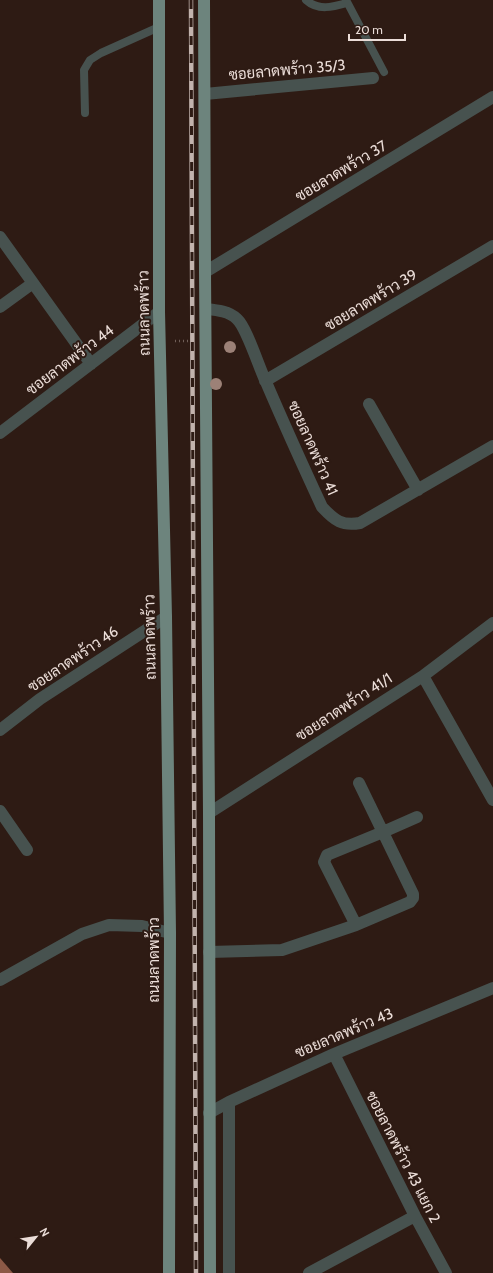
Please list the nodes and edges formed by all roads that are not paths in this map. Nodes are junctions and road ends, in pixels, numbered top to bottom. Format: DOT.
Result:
graph roads {
  1 [pos="159,0"];
  2 [pos="204,0"];
  3 [pos="306,0"];
  4 [pos="346,2"];
  5 [pos="159,27"];
  6 [pos="384,72"];
  7 [pos="373,78"];
  8 [pos="204,94"];
  9 [pos="493,97"];
  10 [pos="85,113"];
  11 [pos="0,237"];
  12 [pos="493,246"];
  13 [pos="205,272"];
  14 [pos="33,283"];
  15 [pos="0,307"];
  16 [pos="206,309"];
  17 [pos="159,312"];
  18 [pos="91,364"];
  19 [pos="265,381"];
  20 [pos="369,404"];
  21 [pos="0,433"];
  22 [pos="493,446"];
  23 [pos="418,490"];
  24 [pos="166,617"];
  25 [pos="493,623"];
  26 [pos="423,676"];
  27 [pos="0,730"];
  28 [pos="359,783"];
  29 [pos="490,787"];
  30 [pos="493,800"];
  31 [pos="0,811"];
  32 [pos="209,813"];
  33 [pos="417,817"];
  34 [pos="383,832"];
  35 [pos="26,850"];
  36 [pos="356,925"];
  37 [pos="170,933"];
  38 [pos="209,952"];
  39 [pos="0,980"];
  40 [pos="493,988"];
  41 [pos="334,1054"];
  42 [pos="228,1102"];
  43 [pos="209,1113"];
  44 [pos="414,1216"];
  45 [pos="169,1273"];
  46 [pos="210,1273"];
  47 [pos="229,1273"];
  48 [pos="309,1273"];
  49 [pos="446,1273"];
  1 -- 5 [label="main road, ถนนลาดพร้าว"];
  2 -- 8 [label="main road"];
  3 -- 4 [label="lane"];
  4 -- 6 [label="lane"];
  5 -- 10 [label="lane"];
  5 -- 17 [label="main road, ถนนลาดพร้าว"];
  7 -- 8 [label="street, ซอยลาดพร้าว 35/3"];
  8 -- 13 [label="main road"];
  9 -- 13 [label="street, ซอยลาดพร้าว 37"];
  11 -- 14 [label="street"];
  12 -- 19 [label="street, ซอยลาดพร้าว 39"];
  13 -- 16 [label="main road"];
  14 -- 15 [label="street"];
  14 -- 18 [label="street"];
  16 -- 19 [label="street, ซอยลาดพร้าว 41"];
  16 -- 32 [label="main road"];
  17 -- 18 [label="street, ซอยลาดพร้าว 44"];
  17 -- 24 [label="main road, ถนนลาดพร้าว"];
  18 -- 21 [label="street, ซอยลาดพร้าว 44"];
  19 -- 23 [label="street, ซอยลาดพร้าว 41"];
  20 -- 23 [label="street"];
  22 -- 23 [label="street, ซอยลาดพร้าว 41"];
  24 -- 27 [label="street, ซอยลาดพร้าว 46"];
  24 -- 37 [label="main road, ถนนลาดพร้าว"];
  25 -- 26 [label="street, ซอยลาดพร้าว 41/1"];
  26 -- 29 [label="street"];
  26 -- 32 [label="street, ซอยลาดพร้าว 41/1"];
  28 -- 34 [label="street"];
  29 -- 30 [label="street"];
  31 -- 35 [label="street"];
  32 -- 38 [label="main road"];
  33 -- 34 [label="street"];
  34 -- 36 [label="street"];
  34 -- 36 [label="street"];
  36 -- 38 [label="street"];
  37 -- 39 [label="street"];
  37 -- 45 [label="main road, ถนนลาดพร้าว"];
  38 -- 43 [label="main road"];
  40 -- 41 [label="street, ซอยลาดพร้าว 43"];
  41 -- 42 [label="street, ซอยลาดพร้าว 43"];
  41 -- 44 [label="street, ซอยลาดพร้าว 43 แยก 2"];
  42 -- 43 [label="street, ซอยลาดพร้าว 43"];
  42 -- 47 [label="street"];
  43 -- 46 [label="main road"];
  44 -- 48 [label="street"];
  44 -- 49 [label="street, ซอยลาดพร้าว 43 แยก 2"];
}
